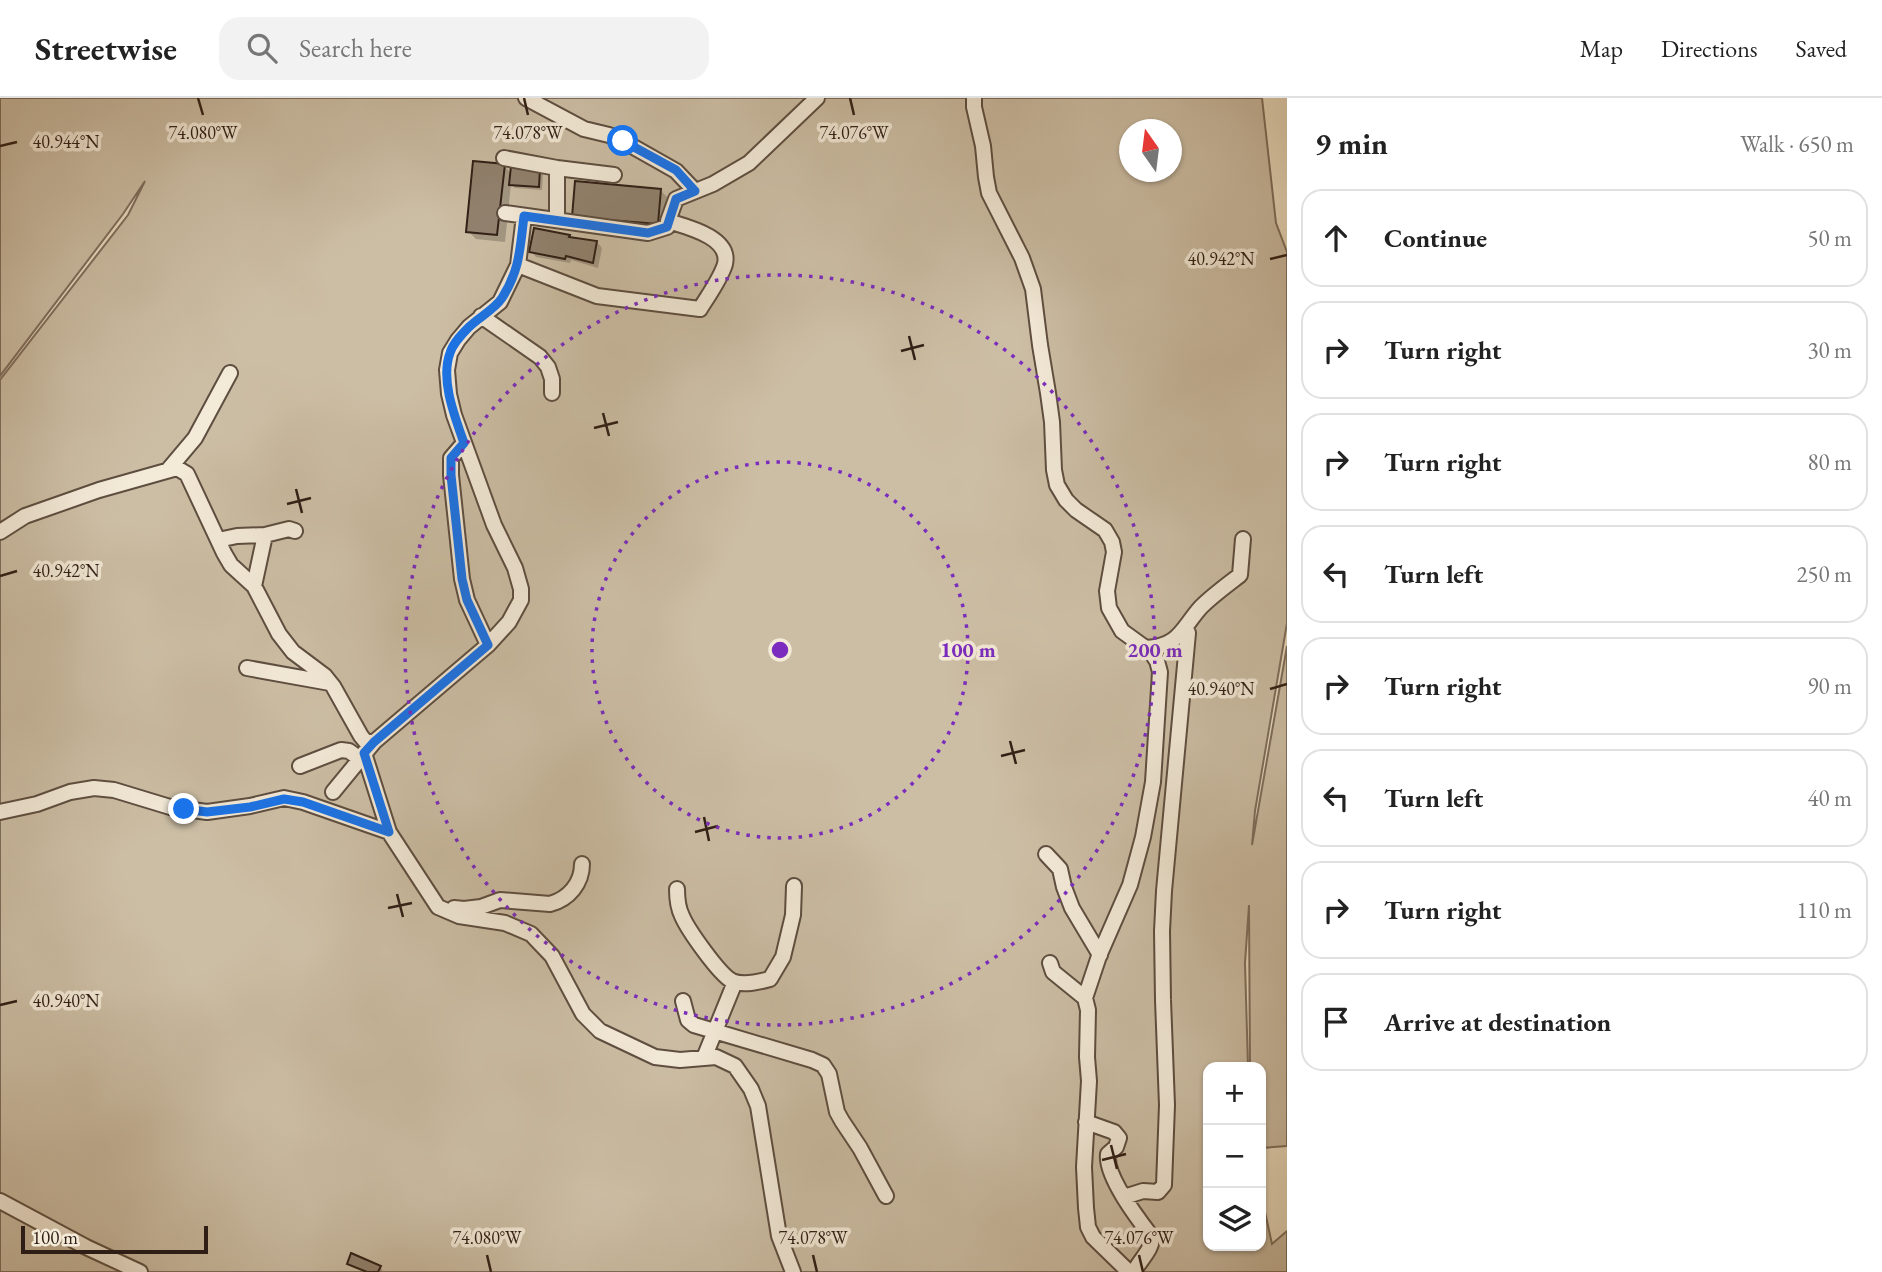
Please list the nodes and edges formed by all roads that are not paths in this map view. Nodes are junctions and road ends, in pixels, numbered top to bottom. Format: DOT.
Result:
graph roads {
  1 [pos="526,98"];
  2 [pos="817,98"];
  3 [pos="974,98"];
  4 [pos="504,158"];
  5 [pos="557,168"];
  6 [pos="614,175"];
  7 [pos="695,191"];
  8 [pos="505,213"];
  9 [pos="524,216"];
  10 [pos="556,220"];
  11 [pos="668,221"];
  12 [pos="518,265"];
  13 [pos="481,316"];
  14 [pos="230,373"];
  15 [pos="552,393"];
  16 [pos="464,443"];
  17 [pos="168,470"];
  18 [pos="295,531"];
  19 [pos="0,532"];
  20 [pos="265,535"];
  21 [pos="1243,539"];
  22 [pos="218,540"];
  23 [pos="254,586"];
  24 [pos="1186,629"];
  25 [pos="488,645"];
  26 [pos="1146,648"];
  27 [pos="247,668"];
  28 [pos="331,683"];
  29 [pos="366,751"];
  30 [pos="300,766"];
  31 [pos="333,792"];
  32 [pos="0,812"];
  33 [pos="389,832"];
  34 [pos="1046,854"];
  35 [pos="582,864"];
  36 [pos="794,886"];
  37 [pos="677,889"];
  38 [pos="438,907"];
  39 [pos="1100,955"];
  40 [pos="1050,963"];
  41 [pos="736,982"];
  42 [pos="1086,998"];
  43 [pos="683,1001"];
  44 [pos="715,1032"];
  45 [pos="704,1058"];
  46 [pos="1086,1122"];
  47 [pos="886,1196"];
  48 [pos="1124,1197"];
  49 [pos="0,1201"];
  50 [pos="140,1272"];
  51 [pos="793,1272"];
  52 [pos="1129,1272"];
  53 [pos="1134,1272"];
  1 -- 7 [label="lane"];
  2 -- 7 [label="lane"];
  3 -- 26 [label="lane"];
  4 -- 5 [label="lane"];
  5 -- 6 [label="lane"];
  5 -- 10 [label="lane"];
  7 -- 11 [label="lane"];
  8 -- 9 [label="lane"];
  9 -- 10 [label="lane"];
  9 -- 12 [label="lane"];
  10 -- 11 [label="lane"];
  11 -- 12 [label="lane"];
  12 -- 13 [label="lane"];
  13 -- 15 [label="lane"];
  13 -- 16 [label="lane"];
  14 -- 17 [label="lane"];
  16 -- 25 [label="lane"];
  16 -- 25 [label="lane"];
  17 -- 19 [label="lane"];
  17 -- 22 [label="lane"];
  18 -- 20 [label="lane"];
  20 -- 22 [label="lane"];
  20 -- 23 [label="lane"];
  21 -- 24 [label="lane"];
  22 -- 23 [label="lane"];
  23 -- 28 [label="lane"];
  24 -- 26 [label="lane"];
  24 -- 48 [label="lane"];
  25 -- 29 [label="lane"];
  26 -- 39 [label="lane"];
  27 -- 28 [label="lane"];
  28 -- 29 [label="lane"];
  29 -- 30 [label="lane"];
  29 -- 31 [label="lane"];
  29 -- 33 [label="lane"];
  32 -- 33 [label="lane"];
  33 -- 38 [label="lane"];
  34 -- 39 [label="lane"];
  35 -- 38 [label="lane"];
  36 -- 41 [label="lane"];
  37 -- 41 [label="lane"];
  38 -- 45 [label="lane"];
  39 -- 42 [label="lane"];
  40 -- 42 [label="lane"];
  41 -- 44 [label="lane"];
  42 -- 46 [label="lane"];
  43 -- 44 [label="lane"];
  44 -- 45 [label="lane"];
  44 -- 47 [label="lane"];
  45 -- 51 [label="lane"];
  46 -- 48 [label="lane"];
  46 -- 52 [label="lane"];
  48 -- 53 [label="lane"];
  49 -- 50 [label="lane"];
}
